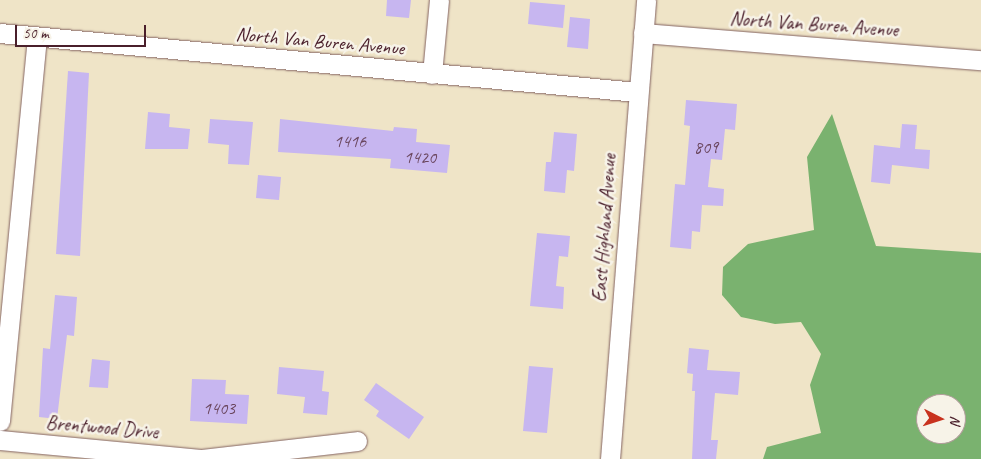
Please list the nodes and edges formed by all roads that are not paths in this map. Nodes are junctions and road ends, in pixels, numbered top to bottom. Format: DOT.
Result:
graph roads {
  1 [pos="438,0"];
  2 [pos="646,0"];
  3 [pos="0,33"];
  4 [pos="643,34"];
  5 [pos="37,37"];
  6 [pos="981,60"];
  7 [pos="432,74"];
  8 [pos="637,92"];
  9 [pos="0,422"];
  10 [pos="0,440"];
  11 [pos="357,441"];
  12 [pos="201,459"];
  13 [pos="610,459"];
  1 -- 7 [label="street"];
  2 -- 4 [label="street, East Highland Avenue"];
  3 -- 5 [label="street, North Van Buren Avenue"];
  4 -- 6 [label="street, North Van Buren Avenue"];
  4 -- 8 [label="street, East Highland Avenue"];
  5 -- 7 [label="street, North Van Buren Avenue"];
  5 -- 9 [label="street"];
  7 -- 8 [label="street, North Van Buren Avenue"];
  8 -- 13 [label="street, East Highland Avenue"];
  10 -- 12 [label="street, Brentwood Drive"];
  11 -- 12 [label="street, Brentwood Drive"];
}
